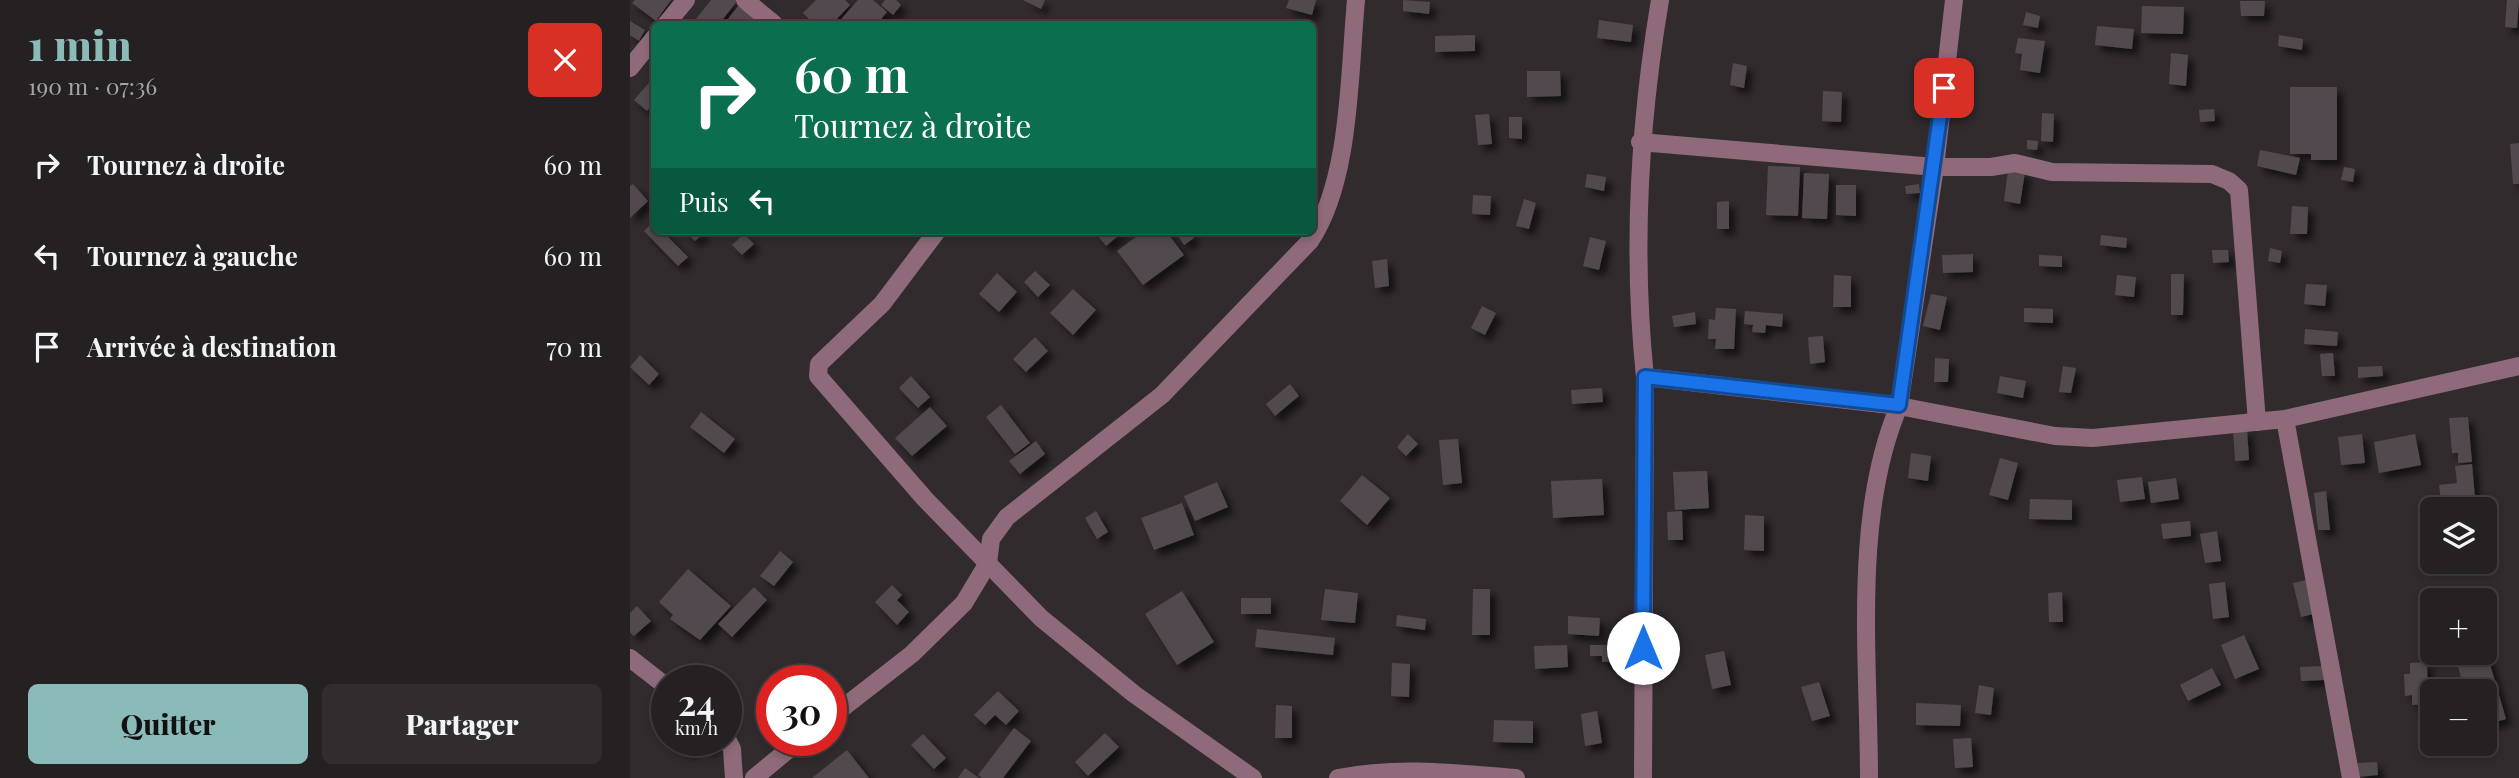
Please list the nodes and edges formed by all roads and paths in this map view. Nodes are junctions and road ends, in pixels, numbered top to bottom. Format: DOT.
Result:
graph roads {
  1 [pos="686,0"];
  2 [pos="745,0"];
  3 [pos="1356,0"];
  4 [pos="1660,0"];
  5 [pos="1954,0"];
  6 [pos="668,21"];
  7 [pos="770,21"];
  8 [pos="651,42"];
  9 [pos="630,68"];
  10 [pos="1640,142"];
  11 [pos="1935,167"];
  12 [pos="1316,232"];
  13 [pos="934,235"];
  14 [pos="1314,235"];
  15 [pos="2519,366"];
  16 [pos="1645,377"];
  17 [pos="1899,405"];
  18 [pos="2285,419"];
  19 [pos="2257,422"];
  20 [pos="988,563"];
  21 [pos="630,658"];
  22 [pos="651,674"];
  23 [pos="847,705"];
  24 [pos="732,756"];
  25 [pos="781,756"];
  26 [pos="734,778"];
  27 [pos="754,778"];
  28 [pos="1252,778"];
  29 [pos="1338,778"];
  30 [pos="1516,778"];
  31 [pos="1643,778"];
  32 [pos="1870,778"];
  33 [pos="2351,778"];
  1 -- 6 [label="street"];
  2 -- 7 [label="street"];
  3 -- 12 [label="street"];
  4 -- 10 [label="street"];
  5 -- 11 [label="street"];
  8 -- 9 [label="street"];
  10 -- 11 [label="street"];
  10 -- 16 [label="street"];
  11 -- 17 [label="street"];
  11 -- 19 [label="street"];
  13 -- 20 [label="street"];
  14 -- 20 [label="street"];
  15 -- 18 [label="street"];
  16 -- 17 [label="street"];
  16 -- 31 [label="street"];
  17 -- 19 [label="street"];
  17 -- 32 [label="street"];
  18 -- 19 [label="street"];
  18 -- 33 [label="street"];
  20 -- 23 [label="street"];
  20 -- 28 [label="street"];
  21 -- 22 [label="street"];
  24 -- 26 [label="street"];
  25 -- 27 [label="street"];
  29 -- 30 [label="street"];
}
